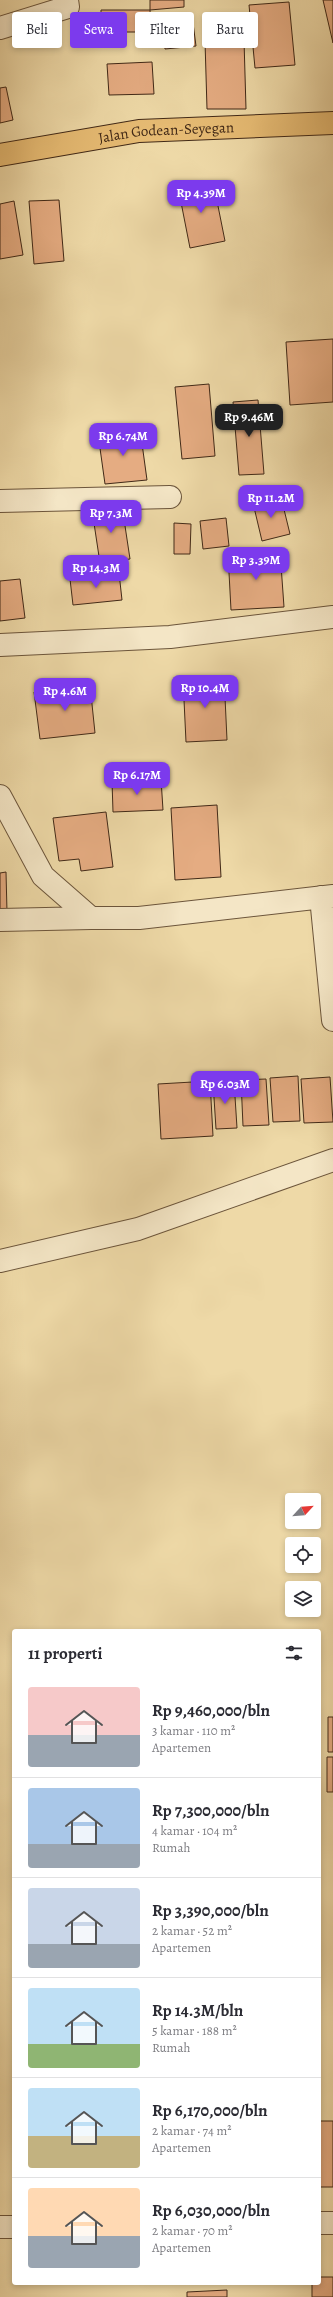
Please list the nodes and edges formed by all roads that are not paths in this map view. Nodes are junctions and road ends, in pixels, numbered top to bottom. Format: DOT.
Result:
graph roads {
  1 [pos="68,0"];
  2 [pos="0,28"];
  3 [pos="333,123"];
  4 [pos="0,155"];
  5 [pos="170,496"];
  6 [pos="0,501"];
  7 [pos="333,617"];
  8 [pos="0,645"];
  9 [pos="0,796"];
  10 [pos="327,896"];
  11 [pos="91,918"];
  12 [pos="0,920"];
  13 [pos="333,1020"];
  14 [pos="333,1160"];
  15 [pos="0,1261"];
  16 [pos="321,2223"];
  17 [pos="333,2223"];
  18 [pos="0,2227"];
  19 [pos="12,2227"];
  1 -- 2 [label="street"];
  3 -- 4 [label="main road, Jalan Godean-Seyegan"];
  5 -- 6 [label="street"];
  7 -- 8 [label="street"];
  9 -- 11 [label="street"];
  10 -- 11 [label="street"];
  10 -- 13 [label="street"];
  11 -- 12 [label="street"];
  14 -- 15 [label="street"];
  16 -- 17 [label="street"];
  18 -- 19 [label="street"];
}
